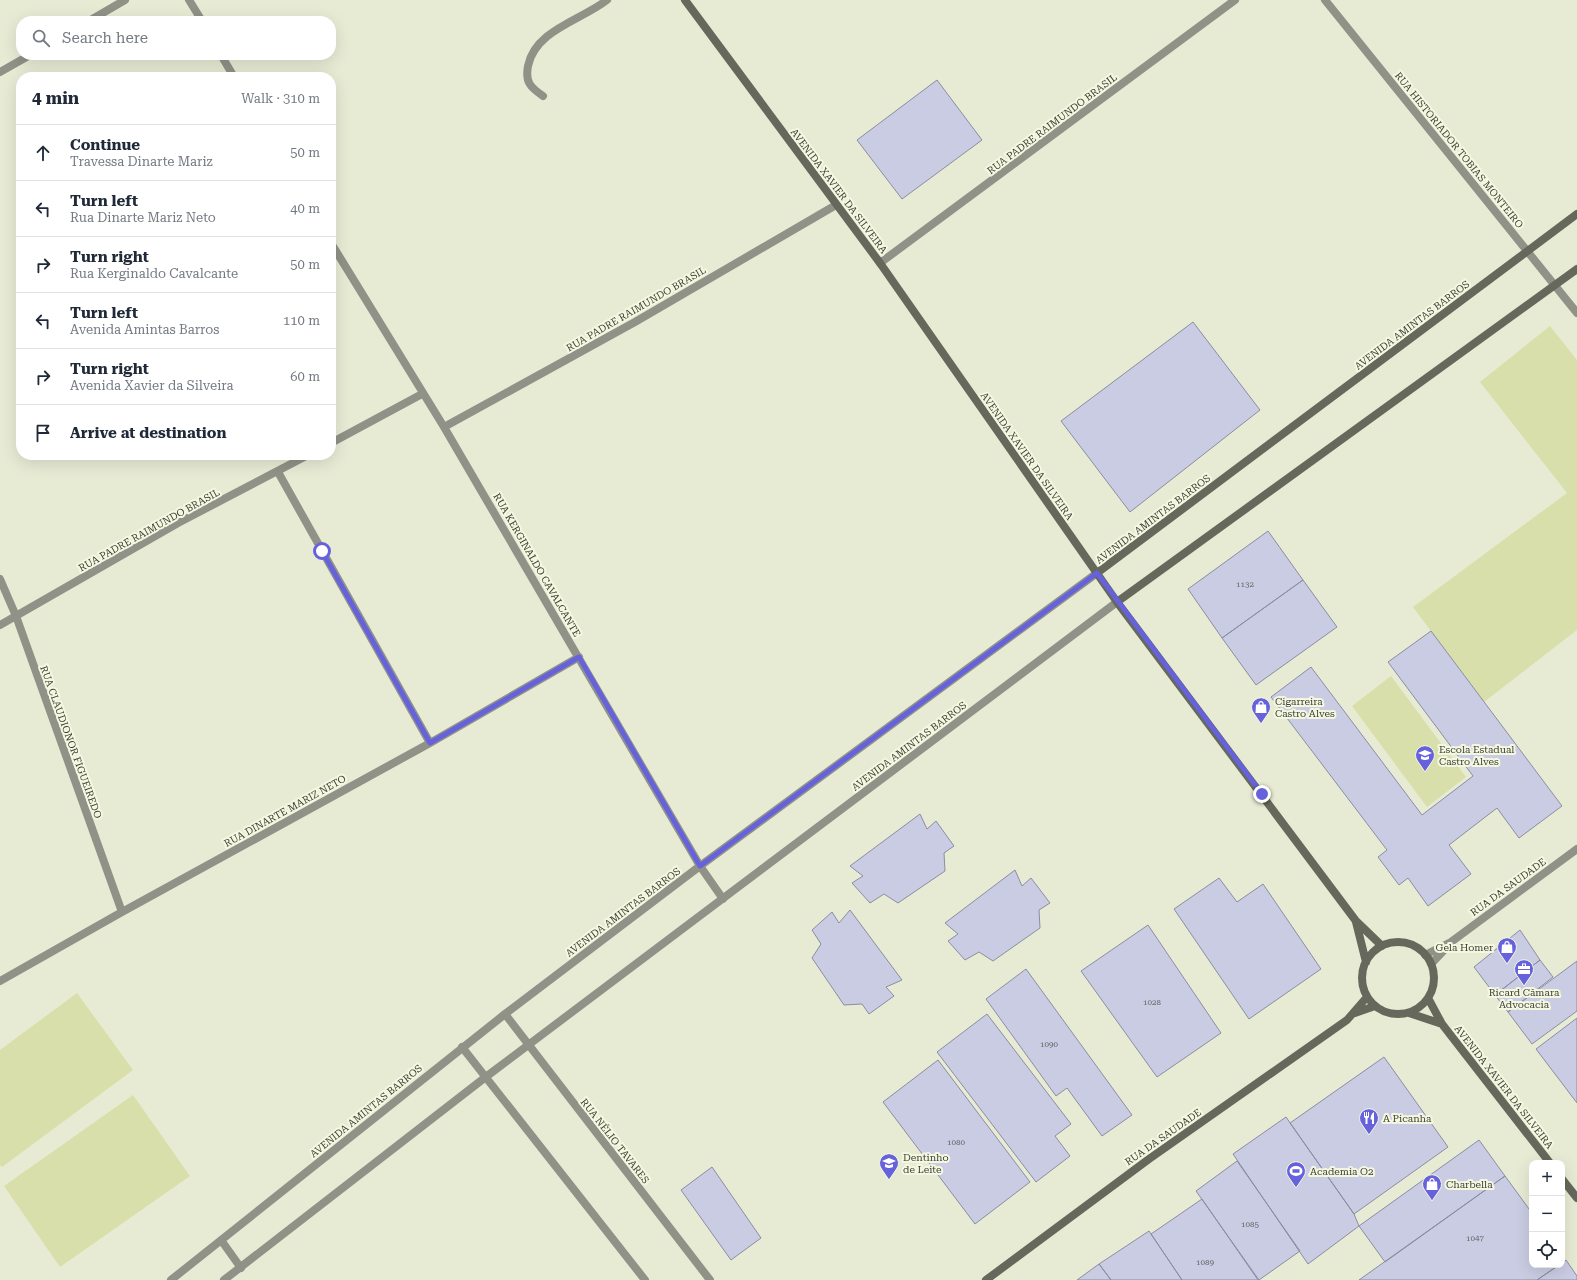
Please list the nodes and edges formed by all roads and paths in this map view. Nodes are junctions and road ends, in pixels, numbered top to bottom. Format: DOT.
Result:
graph roads {
  1 [pos="125,0"];
  2 [pos="190,0"];
  3 [pos="607,0"];
  4 [pos="685,0"];
  5 [pos="1235,0"];
  6 [pos="1325,0"];
  7 [pos="98,16"];
  8 [pos="199,16"];
  9 [pos="21,60"];
  10 [pos="224,60"];
  11 [pos="0,72"];
  12 [pos="231,72"];
  13 [pos="543,96"];
  14 [pos="836,205"];
  15 [pos="1577,214"];
  16 [pos="336,251"];
  17 [pos="1528,251"];
  18 [pos="880,263"];
  19 [pos="1577,269"];
  20 [pos="1555,286"];
  21 [pos="1577,313"];
  22 [pos="422,394"];
  23 [pos="444,427"];
  24 [pos="336,440"];
  25 [pos="299,460"];
  26 [pos="278,472"];
  27 [pos="1097,573"];
  28 [pos="0,579"];
  29 [pos="1117,602"];
  30 [pos="16,616"];
  31 [pos="0,625"];
  32 [pos="579,657"];
  33 [pos="430,743"];
  34 [pos="1577,849"];
  35 [pos="700,866"];
  36 [pos="723,899"];
  37 [pos="122,912"];
  38 [pos="1356,921"];
  39 [pos="1451,942"];
  40 [pos="1382,946"];
  41 [pos="1425,955"];
  42 [pos="1366,962"];
  43 [pos="1431,964"];
  44 [pos="0,981"];
  45 [pos="1367,997"];
  46 [pos="1428,998"];
  47 [pos="1375,1006"];
  48 [pos="1354,1013"];
  49 [pos="1409,1013"];
  50 [pos="504,1014"];
  51 [pos="1442,1024"];
  52 [pos="529,1045"];
  53 [pos="462,1047"];
  54 [pos="486,1076"];
  55 [pos="1548,1160"];
  56 [pos="1565,1183"];
  57 [pos="1577,1198"];
  58 [pos="221,1240"];
  59 [pos="241,1268"];
  60 [pos="171,1280"];
  61 [pos="224,1280"];
  62 [pos="645,1280"];
  63 [pos="710,1280"];
  64 [pos="986,1280"];
  1 -- 7 [label="street"];
  2 -- 8 [label="street"];
  3 -- 13 [label="street"];
  4 -- 14 [label="street, AVENIDA XAVIER DA SILVEIRA"];
  5 -- 18 [label="street, RUA PADRE RAIMUNDO BRASIL"];
  6 -- 17 [label="street, RUA HISTORIADOR TOBIAS MONTEIRO"];
  9 -- 11 [label="street"];
  10 -- 12 [label="street"];
  14 -- 18 [label="street, AVENIDA XAVIER DA SILVEIRA"];
  14 -- 23 [label="street, RUA PADRE RAIMUNDO BRASIL"];
  15 -- 17 [label="street, AVENIDA AMINTAS BARROS"];
  16 -- 22 [label="street, RUA KERGINALDO CAVALCANTE"];
  17 -- 20 [label="street, RUA HISTORIADOR TOBIAS MONTEIRO"];
  17 -- 27 [label="street, AVENIDA AMINTAS BARROS"];
  18 -- 27 [label="street, AVENIDA XAVIER DA SILVEIRA"];
  19 -- 20 [label="street, AVENIDA AMINTAS BARROS"];
  20 -- 21 [label="street, RUA HISTORIADOR TOBIAS MONTEIRO"];
  20 -- 29 [label="street, AVENIDA AMINTAS BARROS"];
  22 -- 23 [label="street, RUA KERGINALDO CAVALCANTE"];
  22 -- 24 [label="street"];
  23 -- 32 [label="street, RUA KERGINALDO CAVALCANTE"];
  25 -- 26 [label="street, RUA PADRE RAIMUNDO BRASIL"];
  26 -- 30 [label="street, RUA PADRE RAIMUNDO BRASIL"];
  26 -- 33 [label="street"];
  27 -- 29 [label="street, AVENIDA XAVIER DA SILVEIRA"];
  27 -- 35 [label="street, AVENIDA AMINTAS BARROS"];
  28 -- 30 [label="street, RUA CLAUDIONOR FIGUEIREDO"];
  29 -- 36 [label="street, AVENIDA AMINTAS BARROS"];
  29 -- 38 [label="street, AVENIDA XAVIER DA SILVEIRA"];
  30 -- 31 [label="street, RUA PADRE RAIMUNDO BRASIL"];
  30 -- 37 [label="street, RUA CLAUDIONOR FIGUEIREDO"];
  32 -- 33 [label="street, RUA DINARTE MARIZ NETO"];
  32 -- 35 [label="street, RUA KERGINALDO CAVALCANTE"];
  33 -- 37 [label="street, RUA DINARTE MARIZ NETO"];
  34 -- 39 [label="street, RUA DA SAUDADE"];
  35 -- 36 [label="street, RUA KERGINALDO CAVALCANTE"];
  35 -- 50 [label="street, AVENIDA AMINTAS BARROS"];
  36 -- 52 [label="street, AVENIDA AMINTAS BARROS"];
  37 -- 44 [label="street, RUA DINARTE MARIZ NETO"];
  38 -- 40 [label="street, AVENIDA XAVIER DA SILVEIRA"];
  38 -- 42 [label="street, AVENIDA XAVIER DA SILVEIRA"];
  39 -- 41 [label="street, RUA DA SAUDADE"];
  39 -- 43 [label="street, RUA DA SAUDADE"];
  40 -- 41 [label="street"];
  40 -- 42 [label="street"];
  41 -- 43 [label="street"];
  42 -- 45 [label="street"];
  43 -- 46 [label="street"];
  45 -- 47 [label="street"];
  45 -- 48 [label="street, RUA DA SAUDADE"];
  46 -- 49 [label="street"];
  46 -- 51 [label="street, AVENIDA XAVIER DA SILVEIRA"];
  47 -- 48 [label="street, RUA DA SAUDADE"];
  47 -- 49 [label="street"];
  48 -- 64 [label="street, RUA DA SAUDADE"];
  49 -- 51 [label="street, AVENIDA XAVIER DA SILVEIRA"];
  50 -- 52 [label="street, RUA NÉLIO TAVARES"];
  50 -- 53 [label="street, AVENIDA AMINTAS BARROS"];
  51 -- 55 [label="street, AVENIDA XAVIER DA SILVEIRA"];
  52 -- 54 [label="street, AVENIDA AMINTAS BARROS"];
  52 -- 63 [label="street, RUA NÉLIO TAVARES"];
  53 -- 54 [label="street"];
  53 -- 58 [label="street, AVENIDA AMINTAS BARROS"];
  54 -- 59 [label="street, AVENIDA AMINTAS BARROS"];
  54 -- 62 [label="street"];
  56 -- 57 [label="street"];
  58 -- 59 [label="street"];
  58 -- 60 [label="street, AVENIDA AMINTAS BARROS"];
  59 -- 61 [label="street, AVENIDA AMINTAS BARROS"];
}
